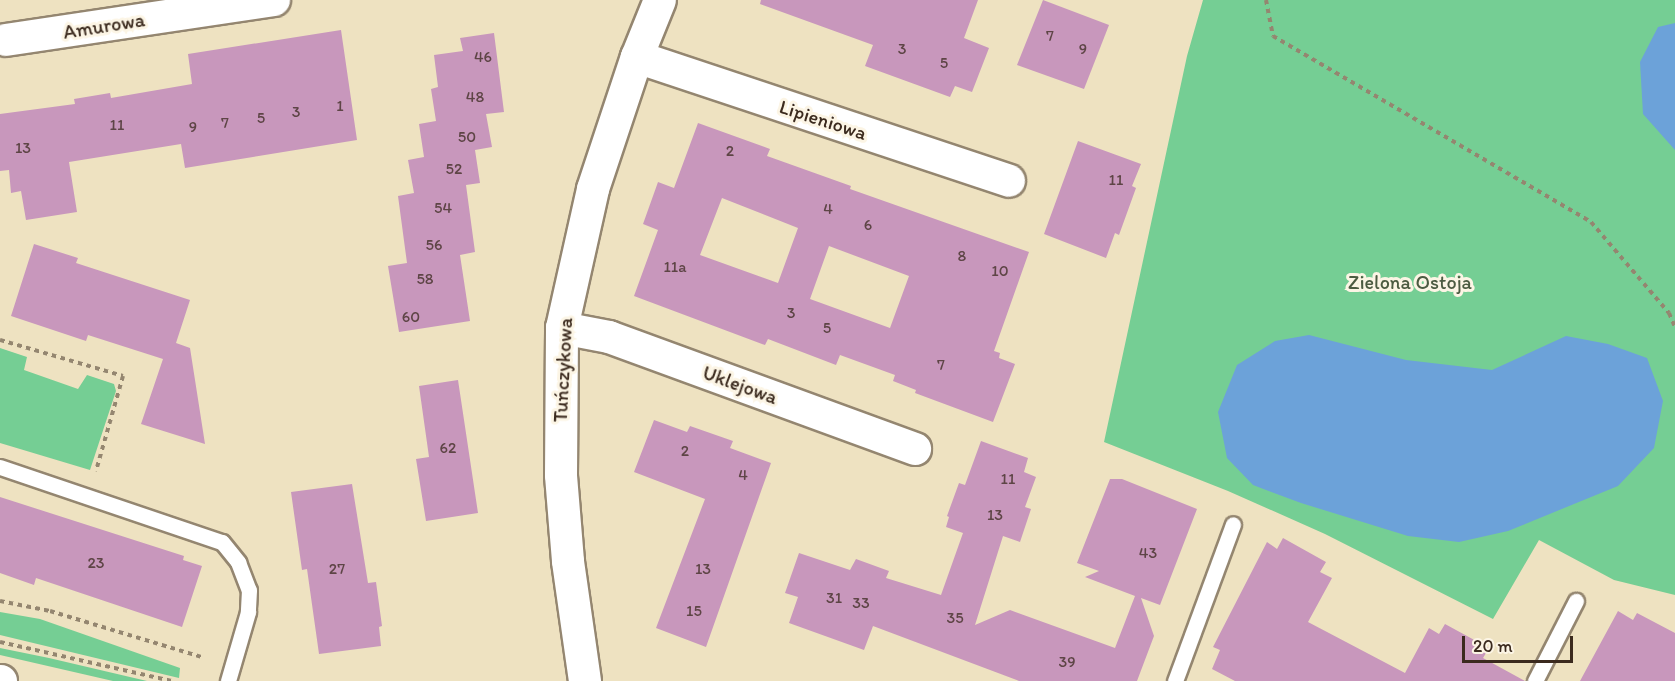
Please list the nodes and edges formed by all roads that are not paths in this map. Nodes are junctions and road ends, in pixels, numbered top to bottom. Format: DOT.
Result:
graph roads {
  1 [pos="274,0"];
  2 [pos="660,0"];
  3 [pos="6,40"];
  4 [pos="637,57"];
  5 [pos="1009,181"];
  6 [pos="562,328"];
  7 [pos="915,449"];
  8 [pos="0,467"];
  9 [pos="1233,524"];
  10 [pos="1576,601"];
  11 [pos="228,681"];
  12 [pos="585,681"];
  13 [pos="1175,681"];
  14 [pos="1535,681"];
  1 -- 3 [label="street, Amurowa"];
  2 -- 4 [label="street, Tuńczykowa"];
  4 -- 5 [label="street, Lipieniowa"];
  4 -- 6 [label="street, Tuńczykowa"];
  6 -- 7 [label="street, Uklejowa"];
  6 -- 12 [label="street, Tuńczykowa"];
  8 -- 11 [label="lane"];
  9 -- 13 [label="lane"];
  10 -- 14 [label="lane"];
}
